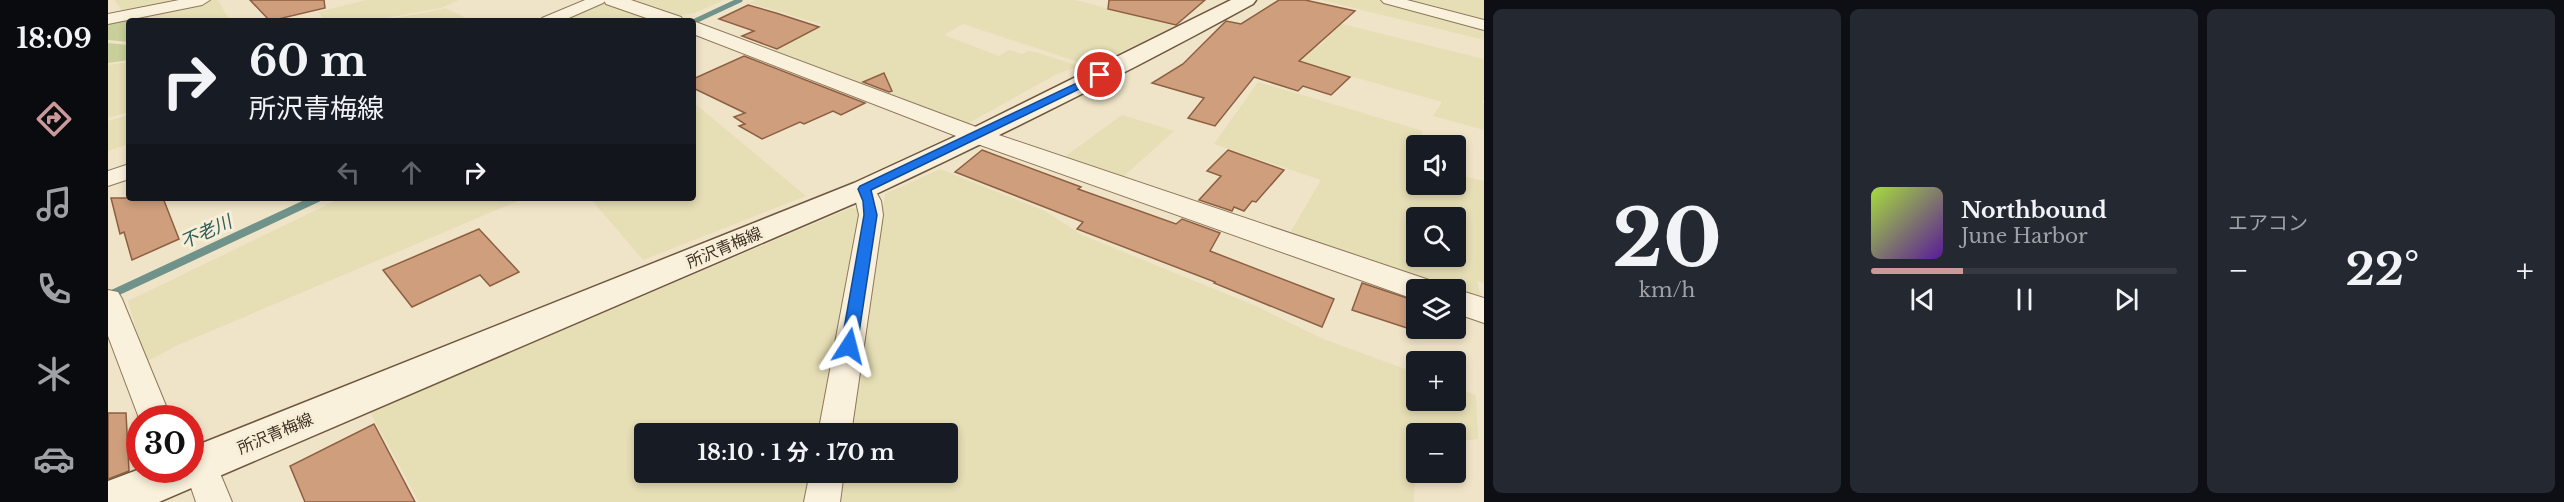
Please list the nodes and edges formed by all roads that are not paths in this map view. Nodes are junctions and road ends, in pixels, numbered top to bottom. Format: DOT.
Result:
graph roads {
  1 [pos="202,0"];
  2 [pos="598,0"];
  3 [pos="613,0"];
  4 [pos="1246,0"];
  5 [pos="1389,0"];
  6 [pos="555,18"];
  7 [pos="665,18"];
  8 [pos="108,19"];
  9 [pos="1484,25"];
  10 [pos="696,29"];
  11 [pos="978,136"];
  12 [pos="126,172"];
  13 [pos="108,179"];
  14 [pos="864,189"];
  15 [pos="1406,284"];
  16 [pos="109,300"];
  17 [pos="1466,305"];
  18 [pos="1484,311"];
  19 [pos="150,405"];
  20 [pos="836,423"];
  21 [pos="204,461"];
  22 [pos="153,483"];
  23 [pos="199,483"];
  24 [pos="826,483"];
  25 [pos="109,502"];
  26 [pos="214,502"];
  27 [pos="822,502"];
  1 -- 8 [label="street"];
  2 -- 6 [label="street"];
  3 -- 7 [label="street"];
  4 -- 11 [label="main road, 所沢青梅線"];
  5 -- 9 [label="street"];
  10 -- 11 [label="street"];
  11 -- 14 [label="main road, 所沢青梅線"];
  11 -- 15 [label="street"];
  12 -- 13 [label="street"];
  14 -- 20 [label="street"];
  14 -- 21 [label="main road, 所沢青梅線"];
  16 -- 19 [label="street"];
  17 -- 18 [label="street"];
  22 -- 25 [label="main road, 所沢青梅線"];
  23 -- 26 [label="street"];
  24 -- 27 [label="street"];
}
